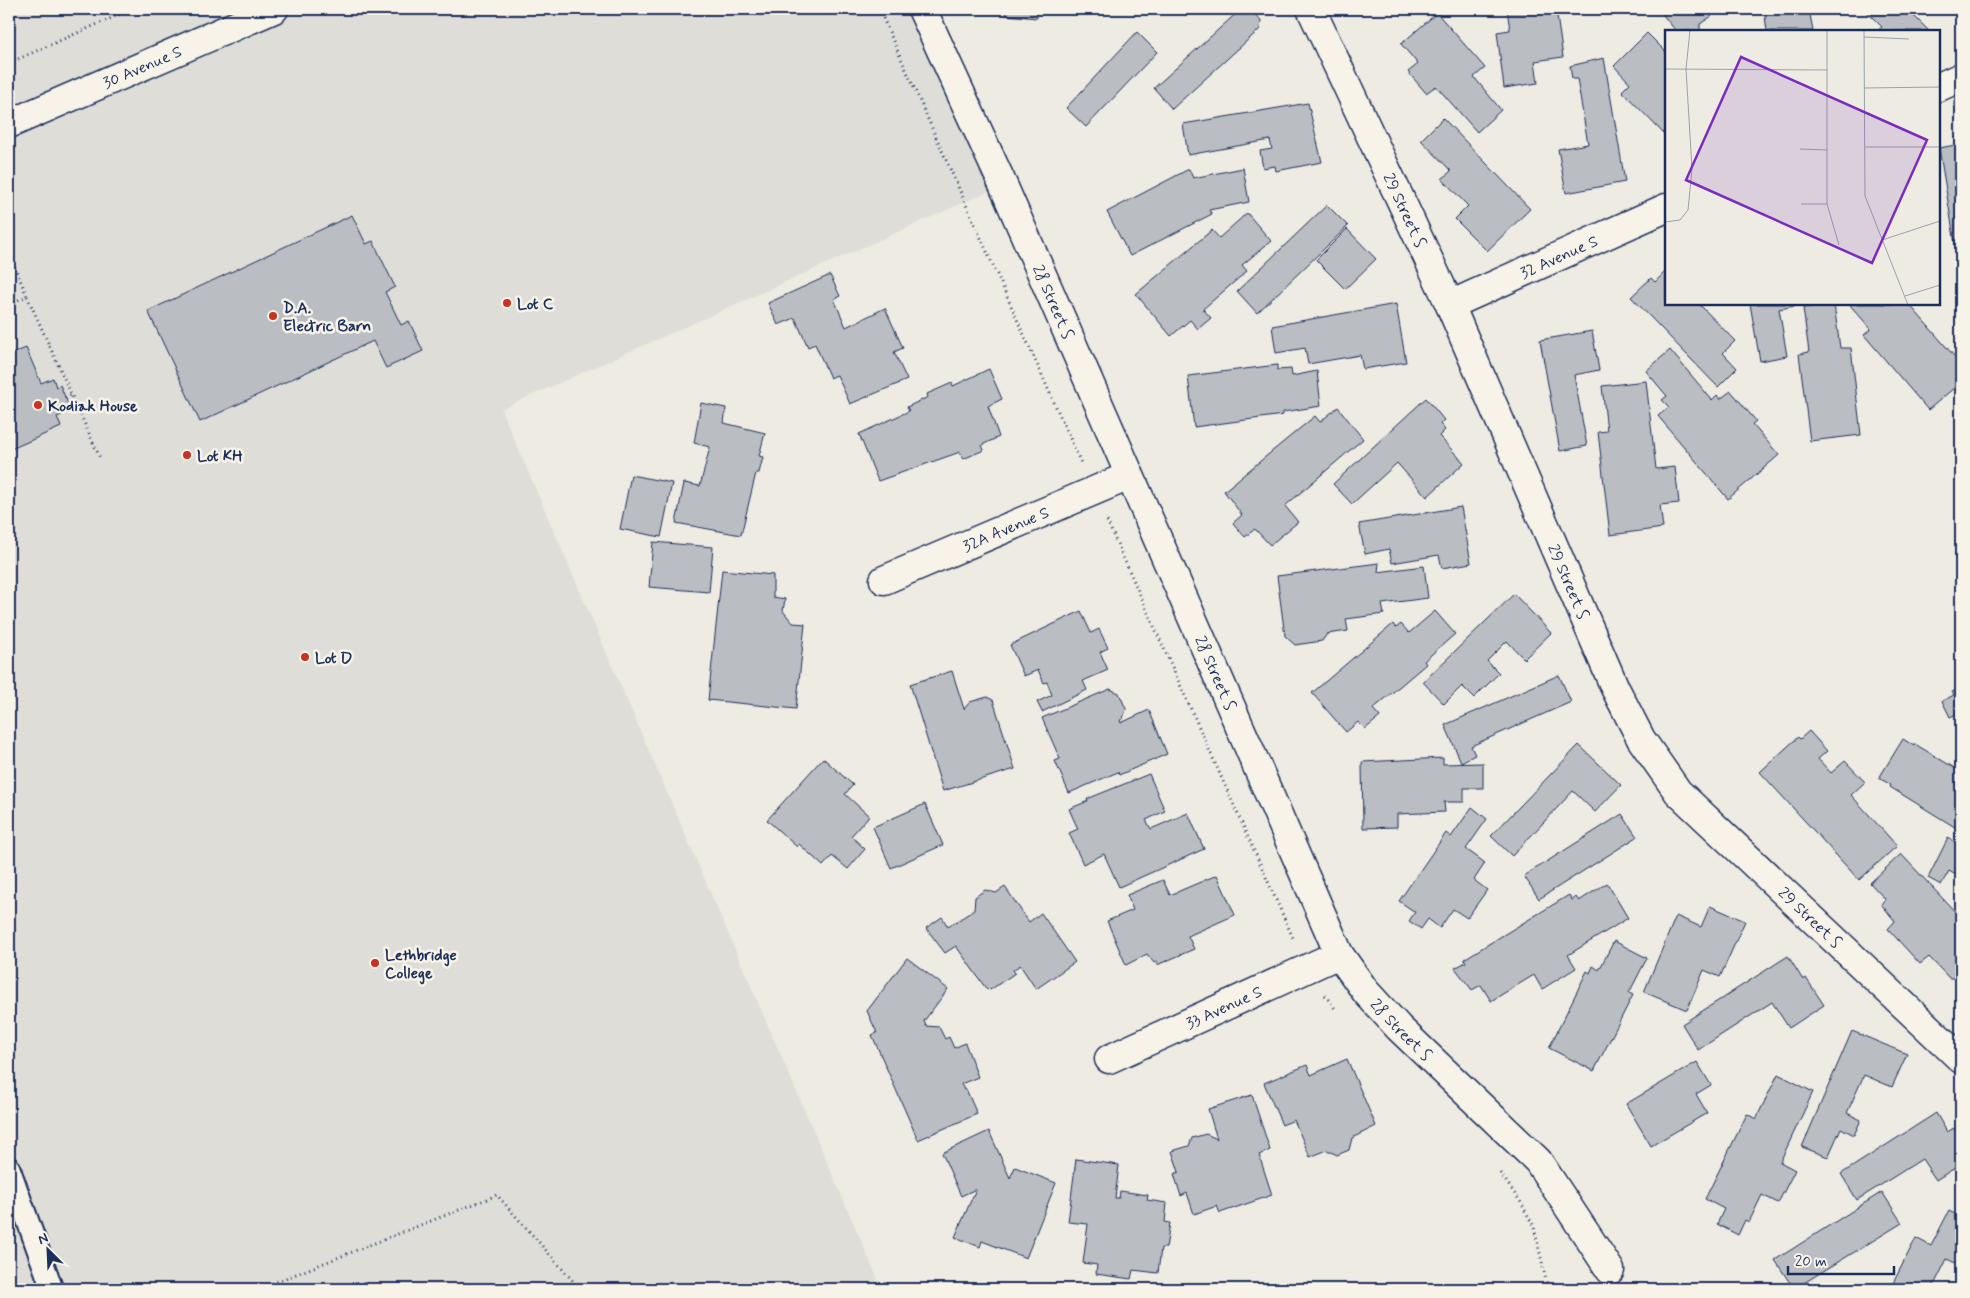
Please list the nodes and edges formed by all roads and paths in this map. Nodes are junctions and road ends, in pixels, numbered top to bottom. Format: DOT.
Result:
graph roads {
  1 [pos="132,9"];
  2 [pos="274,9"];
  3 [pos="922,9"];
  4 [pos="1311,9"];
  5 [pos="9,63"];
  6 [pos="1961,77"];
  7 [pos="1940,87"];
  8 [pos="9,124"];
  9 [pos="1665,208"];
  10 [pos="9,253"];
  11 [pos="27,296"];
  12 [pos="9,304"];
  13 [pos="1450,305"];
  14 [pos="72,395"];
  15 [pos="65,398"];
  16 [pos="101,460"];
  17 [pos="1129,476"];
  18 [pos="884,580"];
  19 [pos="1339,954"];
  20 [pos="1109,1058"];
  21 [pos="1961,1058"];
  22 [pos="9,1168"];
  23 [pos="1610,1270"];
  24 [pos="52,1289"];
  25 [pos="258,1289"];
  26 [pos="580,1289"];
  1 -- 5 [label="path"];
  2 -- 8 [label="street, 30 Avenue S"];
  3 -- 17 [label="street, 28 Street S"];
  4 -- 13 [label="street, 29 Street S"];
  6 -- 7 [label="street"];
  9 -- 13 [label="street, 32 Avenue S"];
  10 -- 11 [label="path"];
  11 -- 12 [label="path"];
  11 -- 14 [label="path"];
  13 -- 21 [label="street, 29 Street S"];
  14 -- 15 [label="path"];
  14 -- 16 [label="path"];
  17 -- 18 [label="street, 32A Avenue S"];
  17 -- 19 [label="street, 28 Street S"];
  19 -- 20 [label="street, 33 Avenue S"];
  19 -- 23 [label="street, 28 Street S"];
  22 -- 24 [label="lane"];
  25 -- 26 [label="path"];
}
